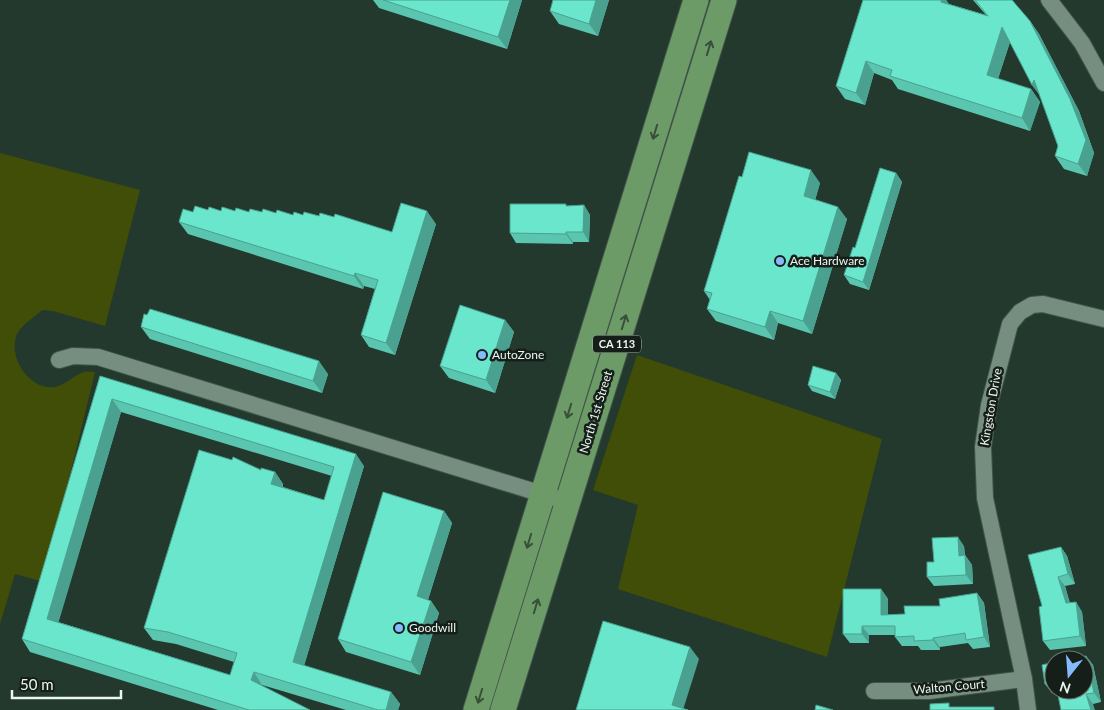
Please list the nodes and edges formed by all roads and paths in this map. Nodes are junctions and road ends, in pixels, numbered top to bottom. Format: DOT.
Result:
graph roads {
  1 [pos="696,0"];
  2 [pos="724,0"];
  3 [pos="1049,0"];
  4 [pos="1104,83"];
  5 [pos="1104,319"];
  6 [pos="60,360"];
  7 [pos="543,494"];
  8 [pos="568,502"];
  9 [pos="1024,679"];
  10 [pos="874,691"];
  11 [pos="476,710"];
  12 [pos="503,710"];
  13 [pos="1028,710"];
  1 -- 7 [label="main road, CA 113, one-way"];
  8 -- 2 [label="main road, North 1st Street / CA 113, one-way"];
  3 -- 4 [label="street"];
  5 -- 9 [label="street, Kingston Drive"];
  6 -- 7 [label="street"];
  7 -- 8 [label="street"];
  7 -- 11 [label="main road, CA 113, one-way"];
  12 -- 8 [label="main road, North 1st Street / CA 113, one-way"];
  9 -- 10 [label="street, Walton Court"];
  9 -- 13 [label="street, Kingston Drive"];
}
